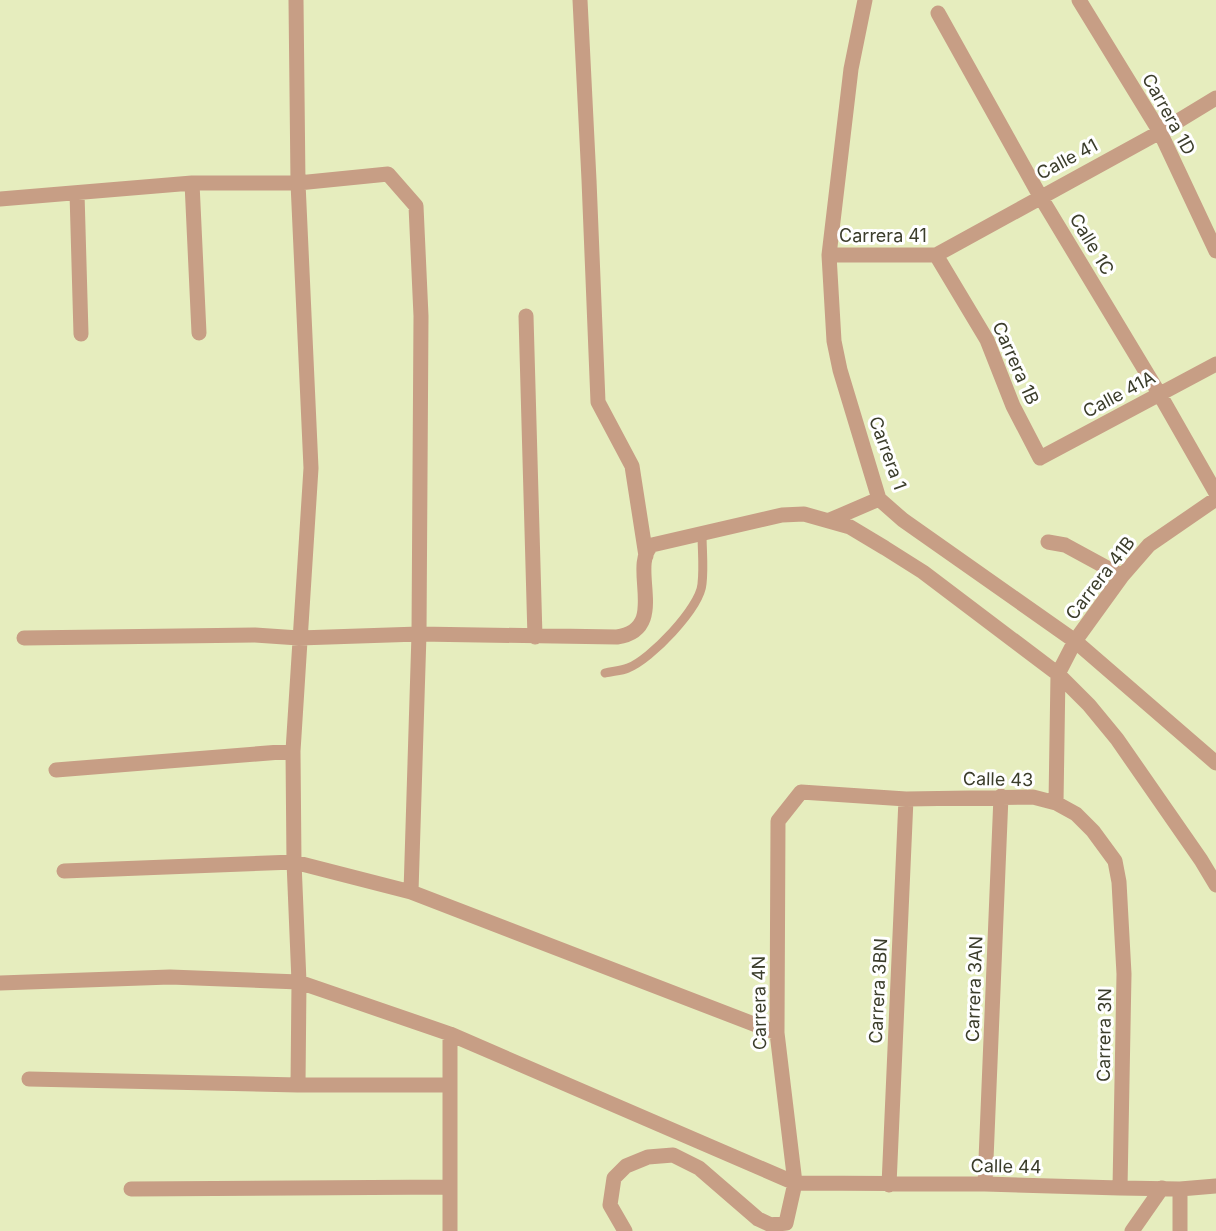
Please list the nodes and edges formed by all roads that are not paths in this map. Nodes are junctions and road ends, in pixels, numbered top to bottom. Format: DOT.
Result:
graph roads {
  1 [pos="296,0"];
  2 [pos="580,0"];
  3 [pos="865,0"];
  4 [pos="1079,0"];
  5 [pos="938,13"];
  6 [pos="1216,98"];
  7 [pos="1160,132"];
  8 [pos="192,183"];
  9 [pos="298,183"];
  10 [pos="77,193"];
  11 [pos="1040,196"];
  12 [pos="0,199"];
  13 [pos="1216,251"];
  14 [pos="830,255"];
  15 [pos="936,255"];
  16 [pos="526,316"];
  17 [pos="199,333"];
  18 [pos="81,334"];
  19 [pos="1216,364"];
  20 [pos="1160,395"];
  21 [pos="1040,458"];
  22 [pos="1216,493"];
  23 [pos="879,499"];
  24 [pos="1216,499"];
  25 [pos="830,520"];
  26 [pos="702,533"];
  27 [pos="1048,542"];
  28 [pos="645,556"];
  29 [pos="1122,576"];
  30 [pos="419,634"];
  31 [pos="535,637"];
  32 [pos="24,638"];
  33 [pos="299,638"];
  34 [pos="1075,641"];
  35 [pos="605,673"];
  36 [pos="1058,674"];
  37 [pos="293,752"];
  38 [pos="1216,763"];
  39 [pos="56,770"];
  40 [pos="1001,796"];
  41 [pos="906,799"];
  42 [pos="1056,802"];
  43 [pos="778,821"];
  44 [pos="294,862"];
  45 [pos="64,871"];
  46 [pos="1119,882"];
  47 [pos="1216,885"];
  48 [pos="411,892"];
  49 [pos="299,982"];
  50 [pos="0,983"];
  51 [pos="777,1033"];
  52 [pos="450,1034"];
  53 [pos="29,1079"];
  54 [pos="450,1084"];
  55 [pos="298,1085"];
  56 [pos="795,1183"];
  57 [pos="985,1184"];
  58 [pos="889,1185"];
  59 [pos="1216,1186"];
  60 [pos="450,1187"];
  61 [pos="1120,1188"];
  62 [pos="1162,1188"];
  63 [pos="131,1189"];
  64 [pos="1180,1189"];
  65 [pos="450,1231"];
  66 [pos="625,1231"];
  67 [pos="1132,1231"];
  68 [pos="1180,1231"];
  1 -- 9 [label="street"];
  2 -- 28 [label="street"];
  3 -- 14 [label="street, Carrera 1"];
  4 -- 7 [label="street, Carrera 1D"];
  5 -- 11 [label="street, Calle 1C"];
  6 -- 7 [label="street, Calle 41"];
  7 -- 11 [label="street, Calle 41"];
  7 -- 13 [label="street, Carrera 1D"];
  8 -- 9 [label="street"];
  8 -- 10 [label="street"];
  8 -- 17 [label="street"];
  9 -- 30 [label="street"];
  9 -- 33 [label="street"];
  10 -- 12 [label="street"];
  10 -- 18 [label="street"];
  11 -- 15 [label="street, Calle 41"];
  11 -- 20 [label="street, Calle 1C"];
  14 -- 15 [label="street, Carrera 41"];
  14 -- 23 [label="street, Carrera 1"];
  15 -- 21 [label="street, Carrera 1B"];
  16 -- 31 [label="street"];
  19 -- 20 [label="street, Calle 41A"];
  20 -- 21 [label="street, Calle 41A"];
  20 -- 22 [label="street, Calle 1C"];
  23 -- 25 [label="street"];
  23 -- 34 [label="street, Carrera 1"];
  24 -- 29 [label="street, Carrera 41B"];
  25 -- 26 [label="street"];
  25 -- 36 [label="street"];
  26 -- 28 [label="street"];
  26 -- 35 [label="lane"];
  27 -- 29 [label="street"];
  28 -- 31 [label="street"];
  29 -- 34 [label="street, Carrera 41B"];
  30 -- 31 [label="street"];
  30 -- 33 [label="street"];
  30 -- 48 [label="street"];
  32 -- 33 [label="street"];
  33 -- 37 [label="street"];
  34 -- 36 [label="street, Carrera 41B"];
  34 -- 38 [label="street, Carrera 1"];
  36 -- 42 [label="street"];
  36 -- 47 [label="street"];
  37 -- 39 [label="street"];
  37 -- 44 [label="street"];
  40 -- 41 [label="street, Calle 43"];
  40 -- 42 [label="street, Calle 43"];
  40 -- 57 [label="street, Carrera 3AN"];
  41 -- 43 [label="street, Calle 43"];
  41 -- 58 [label="street, Carrera 3BN"];
  42 -- 46 [label="street, Calle 43"];
  43 -- 51 [label="street, Carrera 4N"];
  44 -- 45 [label="street"];
  44 -- 48 [label="street"];
  44 -- 49 [label="street"];
  46 -- 61 [label="street, Carrera 3N"];
  48 -- 51 [label="street"];
  49 -- 50 [label="street"];
  49 -- 52 [label="street"];
  49 -- 55 [label="street"];
  51 -- 56 [label="street, Carrera 4N"];
  52 -- 54 [label="street"];
  52 -- 56 [label="street"];
  53 -- 55 [label="street"];
  54 -- 55 [label="street"];
  54 -- 60 [label="street"];
  56 -- 58 [label="street, Calle 44"];
  56 -- 66 [label="street, Carrera 4N"];
  57 -- 58 [label="street, Calle 44"];
  57 -- 61 [label="street, Calle 44"];
  59 -- 64 [label="street, Calle 44"];
  60 -- 63 [label="street"];
  60 -- 65 [label="street"];
  61 -- 62 [label="street, Calle 44"];
  62 -- 64 [label="street, Calle 44"];
  62 -- 67 [label="street"];
  64 -- 68 [label="street"];
}
